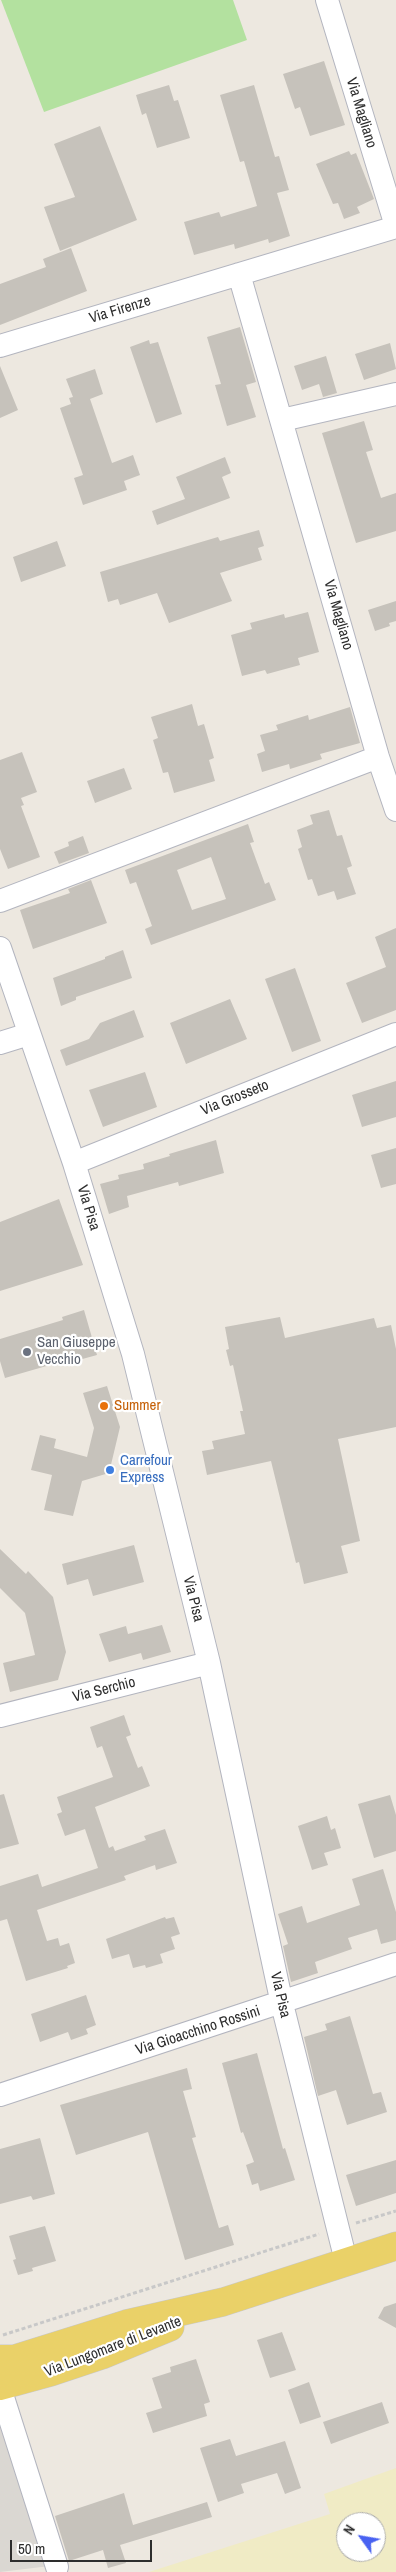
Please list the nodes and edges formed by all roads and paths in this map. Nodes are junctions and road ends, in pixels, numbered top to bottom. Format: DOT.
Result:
graph roads {
  1 [pos="327,0"];
  2 [pos="396,226"];
  3 [pos="239,274"];
  4 [pos="0,346"];
  5 [pos="396,394"];
  6 [pos="282,420"];
  7 [pos="378,757"];
  8 [pos="396,810"];
  9 [pos="0,901"];
  10 [pos="0,948"];
  11 [pos="29,1034"];
  12 [pos="396,1034"];
  13 [pos="0,1043"];
  14 [pos="74,1163"];
  15 [pos="209,1663"];
  16 [pos="0,1716"];
  17 [pos="396,1964"];
  18 [pos="282,2004"];
  19 [pos="0,2095"];
  20 [pos="396,2211"];
  21 [pos="337,2229"];
  22 [pos="396,2246"];
  23 [pos="346,2262"];
  24 [pos="223,2302"];
  25 [pos="0,2336"];
  26 [pos="0,2359"];
  27 [pos="0,2387"];
  28 [pos="57,2567"];
  1 -- 2 [label="street, Via Magliano"];
  2 -- 3 [label="street, Via Magliano"];
  3 -- 4 [label="street, Via Firenze"];
  3 -- 6 [label="street, Via Magliano"];
  5 -- 6 [label="street"];
  6 -- 7 [label="street, Via Magliano"];
  7 -- 8 [label="street, Via Magliano"];
  7 -- 9 [label="street"];
  10 -- 11 [label="street, Via Pisa"];
  11 -- 13 [label="street"];
  11 -- 14 [label="street, Via Pisa"];
  12 -- 14 [label="street, Via Grosseto"];
  14 -- 15 [label="street, Via Pisa"];
  15 -- 16 [label="street, Via Serchio"];
  15 -- 18 [label="street, Via Pisa"];
  17 -- 18 [label="street, Via Gioacchino Rossini"];
  18 -- 19 [label="street, Via Gioacchino Rossini"];
  18 -- 21 [label="street, Via Pisa"];
  20 -- 21 [label="path"];
  21 -- 23 [label="street, Via Pisa"];
  21 -- 25 [label="path"];
  22 -- 23 [label="main road, Via Lungomare di Levante"];
  23 -- 24 [label="main road, Via Lungomare di Levante"];
  24 -- 26 [label="main road, Via Lungomare di Levante"];
  24 -- 27 [label="main road, Via Lungomare di Levante"];
  27 -- 28 [label="street"];
}
